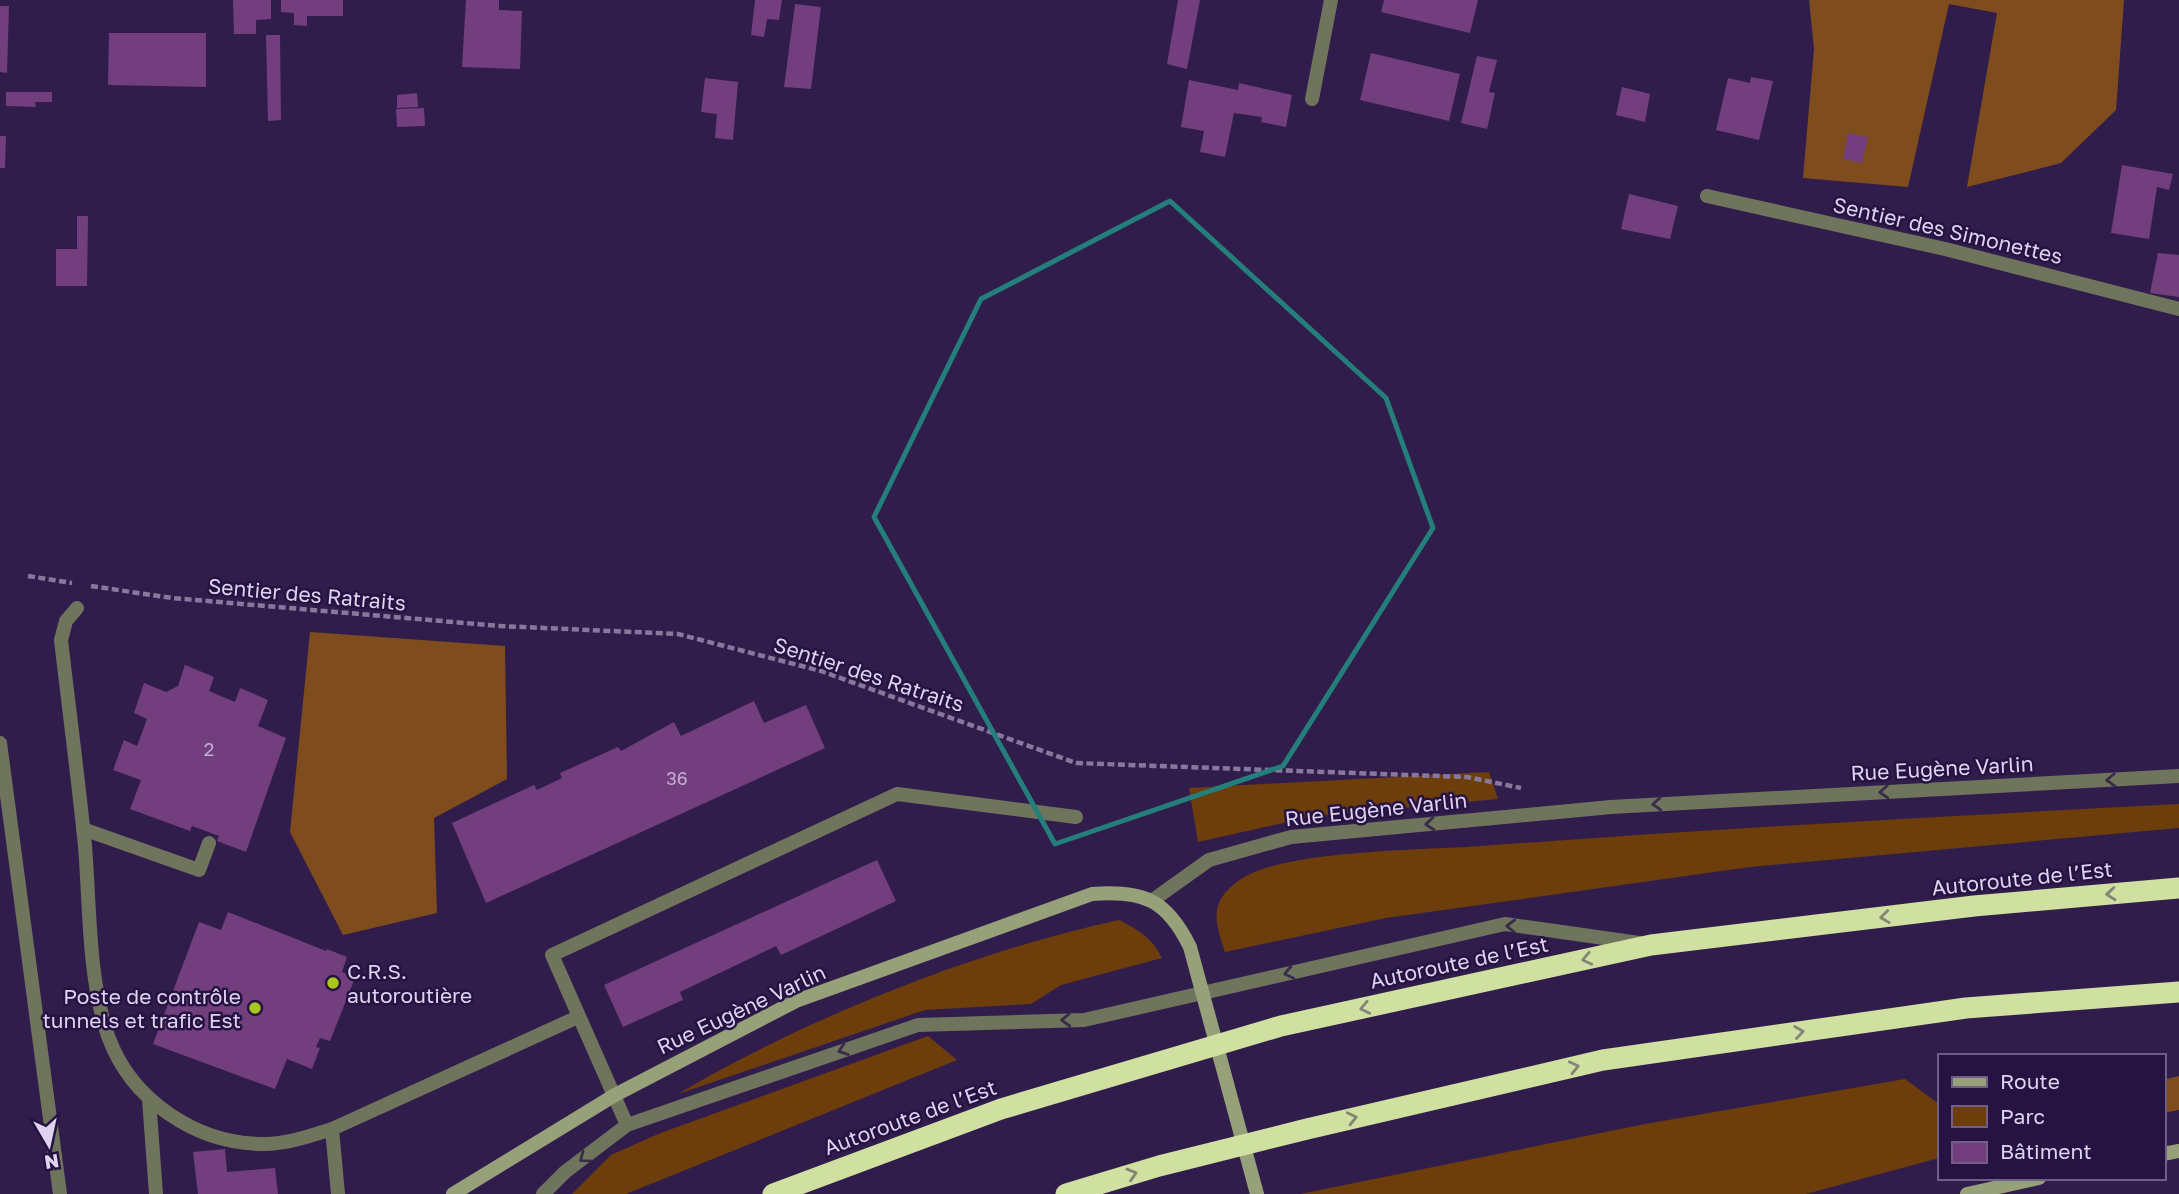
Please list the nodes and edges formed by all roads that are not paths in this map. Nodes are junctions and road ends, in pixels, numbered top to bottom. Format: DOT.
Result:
graph roads {
  1 [pos="1331,0"];
  2 [pos="1312,99"];
  3 [pos="1706,196"];
  4 [pos="2179,309"];
  5 [pos="77,608"];
  6 [pos="0,743"];
  7 [pos="2179,776"];
  8 [pos="1076,817"];
  9 [pos="83,829"];
  10 [pos="209,844"];
  11 [pos="2179,888"];
  12 [pos="1153,900"];
  13 [pos="1651,945"];
  14 [pos="2179,992"];
  15 [pos="578,1017"];
  16 [pos="615,1095"];
  17 [pos="149,1099"];
  18 [pos="628,1125"];
  19 [pos="332,1129"];
  20 [pos="2030,1180"];
  21 [pos="60,1194"];
  22 [pos="156,1194"];
  23 [pos="338,1194"];
  24 [pos="453,1194"];
  25 [pos="543,1194"];
  26 [pos="773,1194"];
  27 [pos="1066,1194"];
  28 [pos="1257,1194"];
  29 [pos="1967,1194"];
  1 -- 2 [label="street"];
  3 -- 4 [label="street, Sentier des Simonettes"];
  5 -- 9 [label="street"];
  6 -- 21 [label="street"];
  7 -- 12 [label="street, Rue Eugène Varlin, one-way"];
  8 -- 15 [label="street"];
  9 -- 10 [label="street"];
  9 -- 17 [label="street"];
  11 -- 13 [label="highway, Autoroute de l’Est, one-way"];
  12 -- 16 [label="main road, Rue Eugène Varlin"];
  12 -- 28 [label="main road"];
  13 -- 18 [label="street, one-way"];
  13 -- 26 [label="highway, Autoroute de l’Est, one-way"];
  27 -- 14 [label="highway, one-way"];
  15 -- 16 [label="street"];
  15 -- 19 [label="street"];
  16 -- 18 [label="street"];
  16 -- 24 [label="main road, Rue Eugène Varlin"];
  17 -- 19 [label="street"];
  17 -- 22 [label="street"];
  18 -- 25 [label="street, one-way"];
  19 -- 23 [label="street"];
  20 -- 29 [label="main road"];
}
